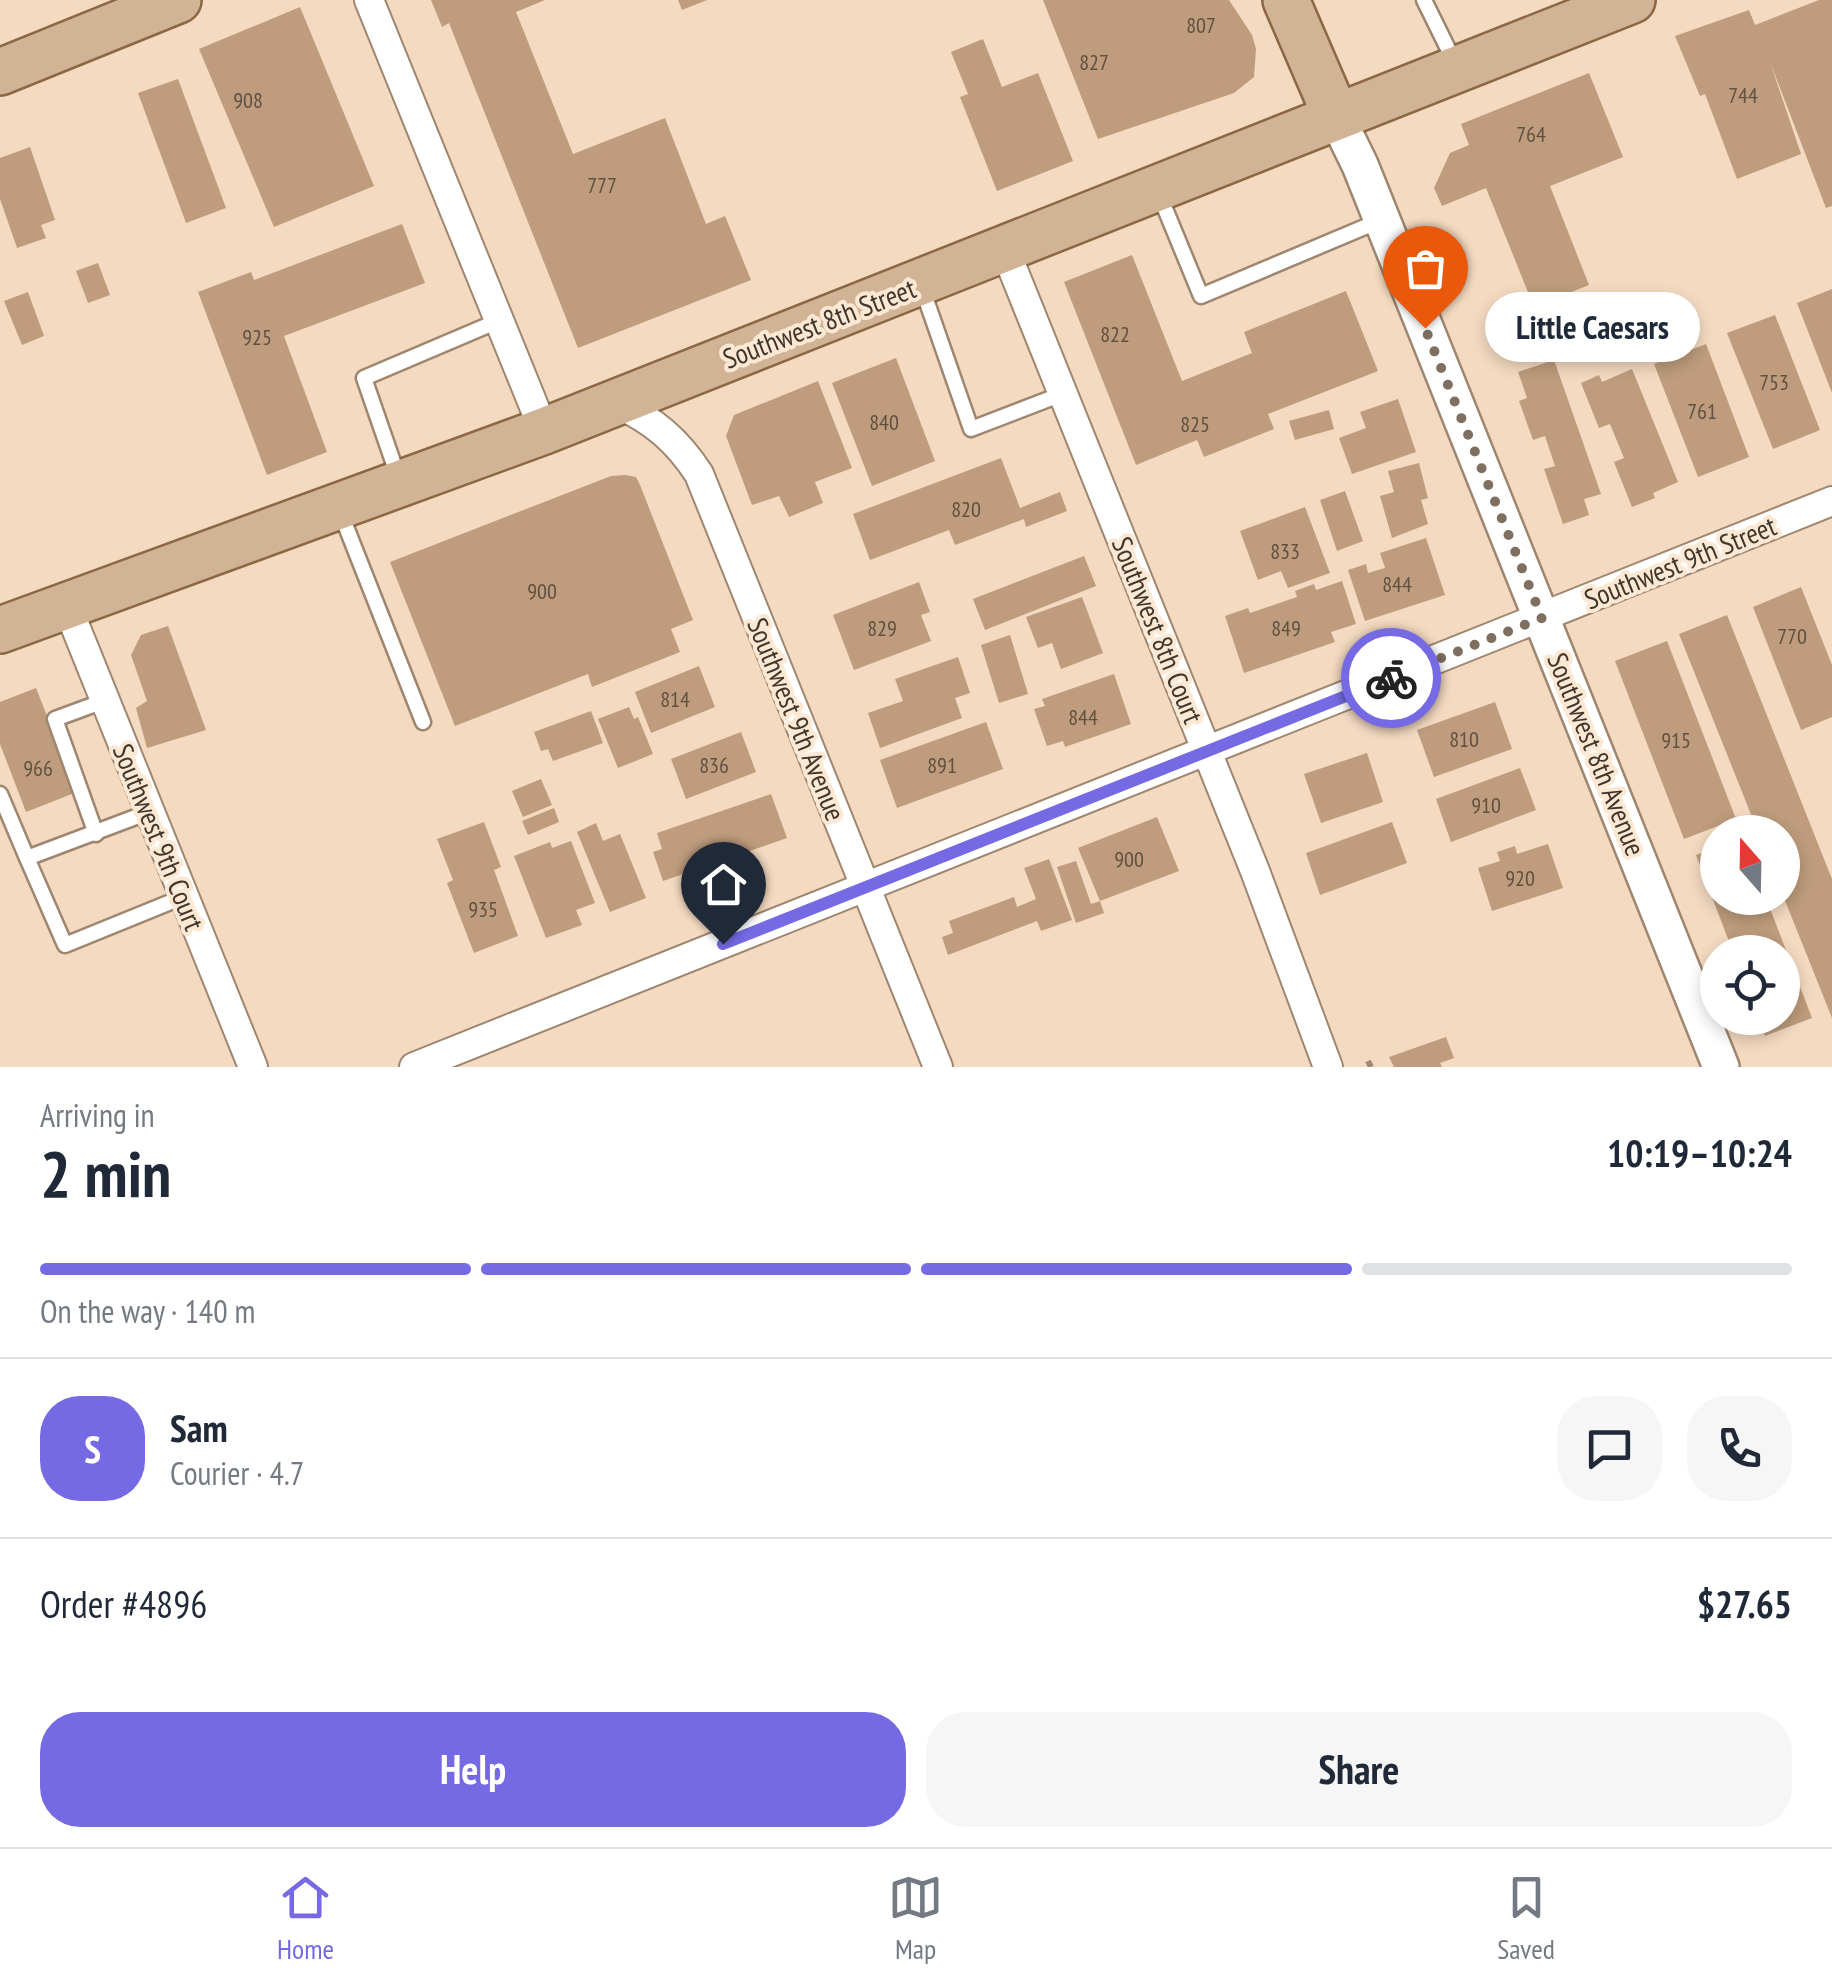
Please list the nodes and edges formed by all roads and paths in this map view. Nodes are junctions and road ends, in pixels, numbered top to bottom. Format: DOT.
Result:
graph roads {
  1 [pos="178,0"];
  2 [pos="369,0"];
  3 [pos="1286,0"];
  4 [pos="1424,0"];
  5 [pos="1632,0"];
  6 [pos="1457,68"];
  7 [pos="0,72"];
  8 [pos="1336,116"];
  9 [pos="1157,188"];
  10 [pos="1381,220"];
  11 [pos="1005,250"];
  12 [pos="920,283"];
  13 [pos="498,321"];
  14 [pos="1062,394"];
  15 [pos="616,403"];
  16 [pos="544,431"];
  17 [pos="401,484"];
  18 [pos="1832,501"];
  19 [pos="340,508"];
  20 [pos="67,606"];
  21 [pos="1542,618"];
  22 [pos="0,630"];
  23 [pos="104,701"];
  24 [pos="424,722"];
  25 [pos="1207,751"];
  26 [pos="0,794"];
  27 [pos="149,812"];
  28 [pos="96,834"];
  29 [pos="27,858"];
  30 [pos="865,888"];
  31 [pos="183,897"];
  32 [pos="253,1067"];
  33 [pos="414,1067"];
  34 [pos="938,1067"];
  35 [pos="1328,1067"];
  36 [pos="1722,1067"];
  1 -- 7 [label="main road"];
  2 -- 13 [label="street"];
  3 -- 8 [label="main road, Southwest 8th Avenue"];
  4 -- 6 [label="lane"];
  5 -- 6 [label="main road, Southwest 8th Street"];
  6 -- 8 [label="main road, Southwest 8th Street"];
  8 -- 9 [label="main road, Southwest 8th Street"];
  8 -- 10 [label="street, Southwest 8th Avenue"];
  9 -- 10 [label="lane"];
  9 -- 11 [label="main road, Southwest 8th Street"];
  10 -- 21 [label="street, Southwest 8th Avenue"];
  11 -- 12 [label="main road, Southwest 8th Street"];
  11 -- 14 [label="street, Southwest 8th Court"];
  12 -- 14 [label="lane"];
  12 -- 15 [label="main road, Southwest 8th Street"];
  13 -- 16 [label="street"];
  13 -- 17 [label="lane"];
  14 -- 25 [label="street, Southwest 8th Court"];
  15 -- 16 [label="main road, Southwest 8th Street"];
  15 -- 30 [label="street, Southwest 9th Avenue"];
  16 -- 17 [label="main road, Southwest 8th Street"];
  17 -- 19 [label="main road, Southwest 8th Street"];
  18 -- 21 [label="street, Southwest 9th Street"];
  19 -- 20 [label="main road, Southwest 8th Street"];
  19 -- 24 [label="lane"];
  20 -- 22 [label="main road, Southwest 8th Street"];
  20 -- 23 [label="street, Southwest 9th Court"];
  21 -- 25 [label="street, Southwest 9th Street"];
  21 -- 36 [label="street, Southwest 8th Avenue"];
  23 -- 27 [label="street, Southwest 9th Court"];
  23 -- 28 [label="lane"];
  25 -- 30 [label="street, Southwest 9th Street"];
  25 -- 35 [label="street, Southwest 8th Court"];
  26 -- 29 [label="lane"];
  27 -- 28 [label="lane"];
  27 -- 31 [label="street, Southwest 9th Court"];
  28 -- 29 [label="lane"];
  29 -- 31 [label="lane"];
  30 -- 33 [label="street, Southwest 9th Street"];
  30 -- 34 [label="street, Southwest 9th Avenue"];
  31 -- 32 [label="street, Southwest 9th Court"];
}
